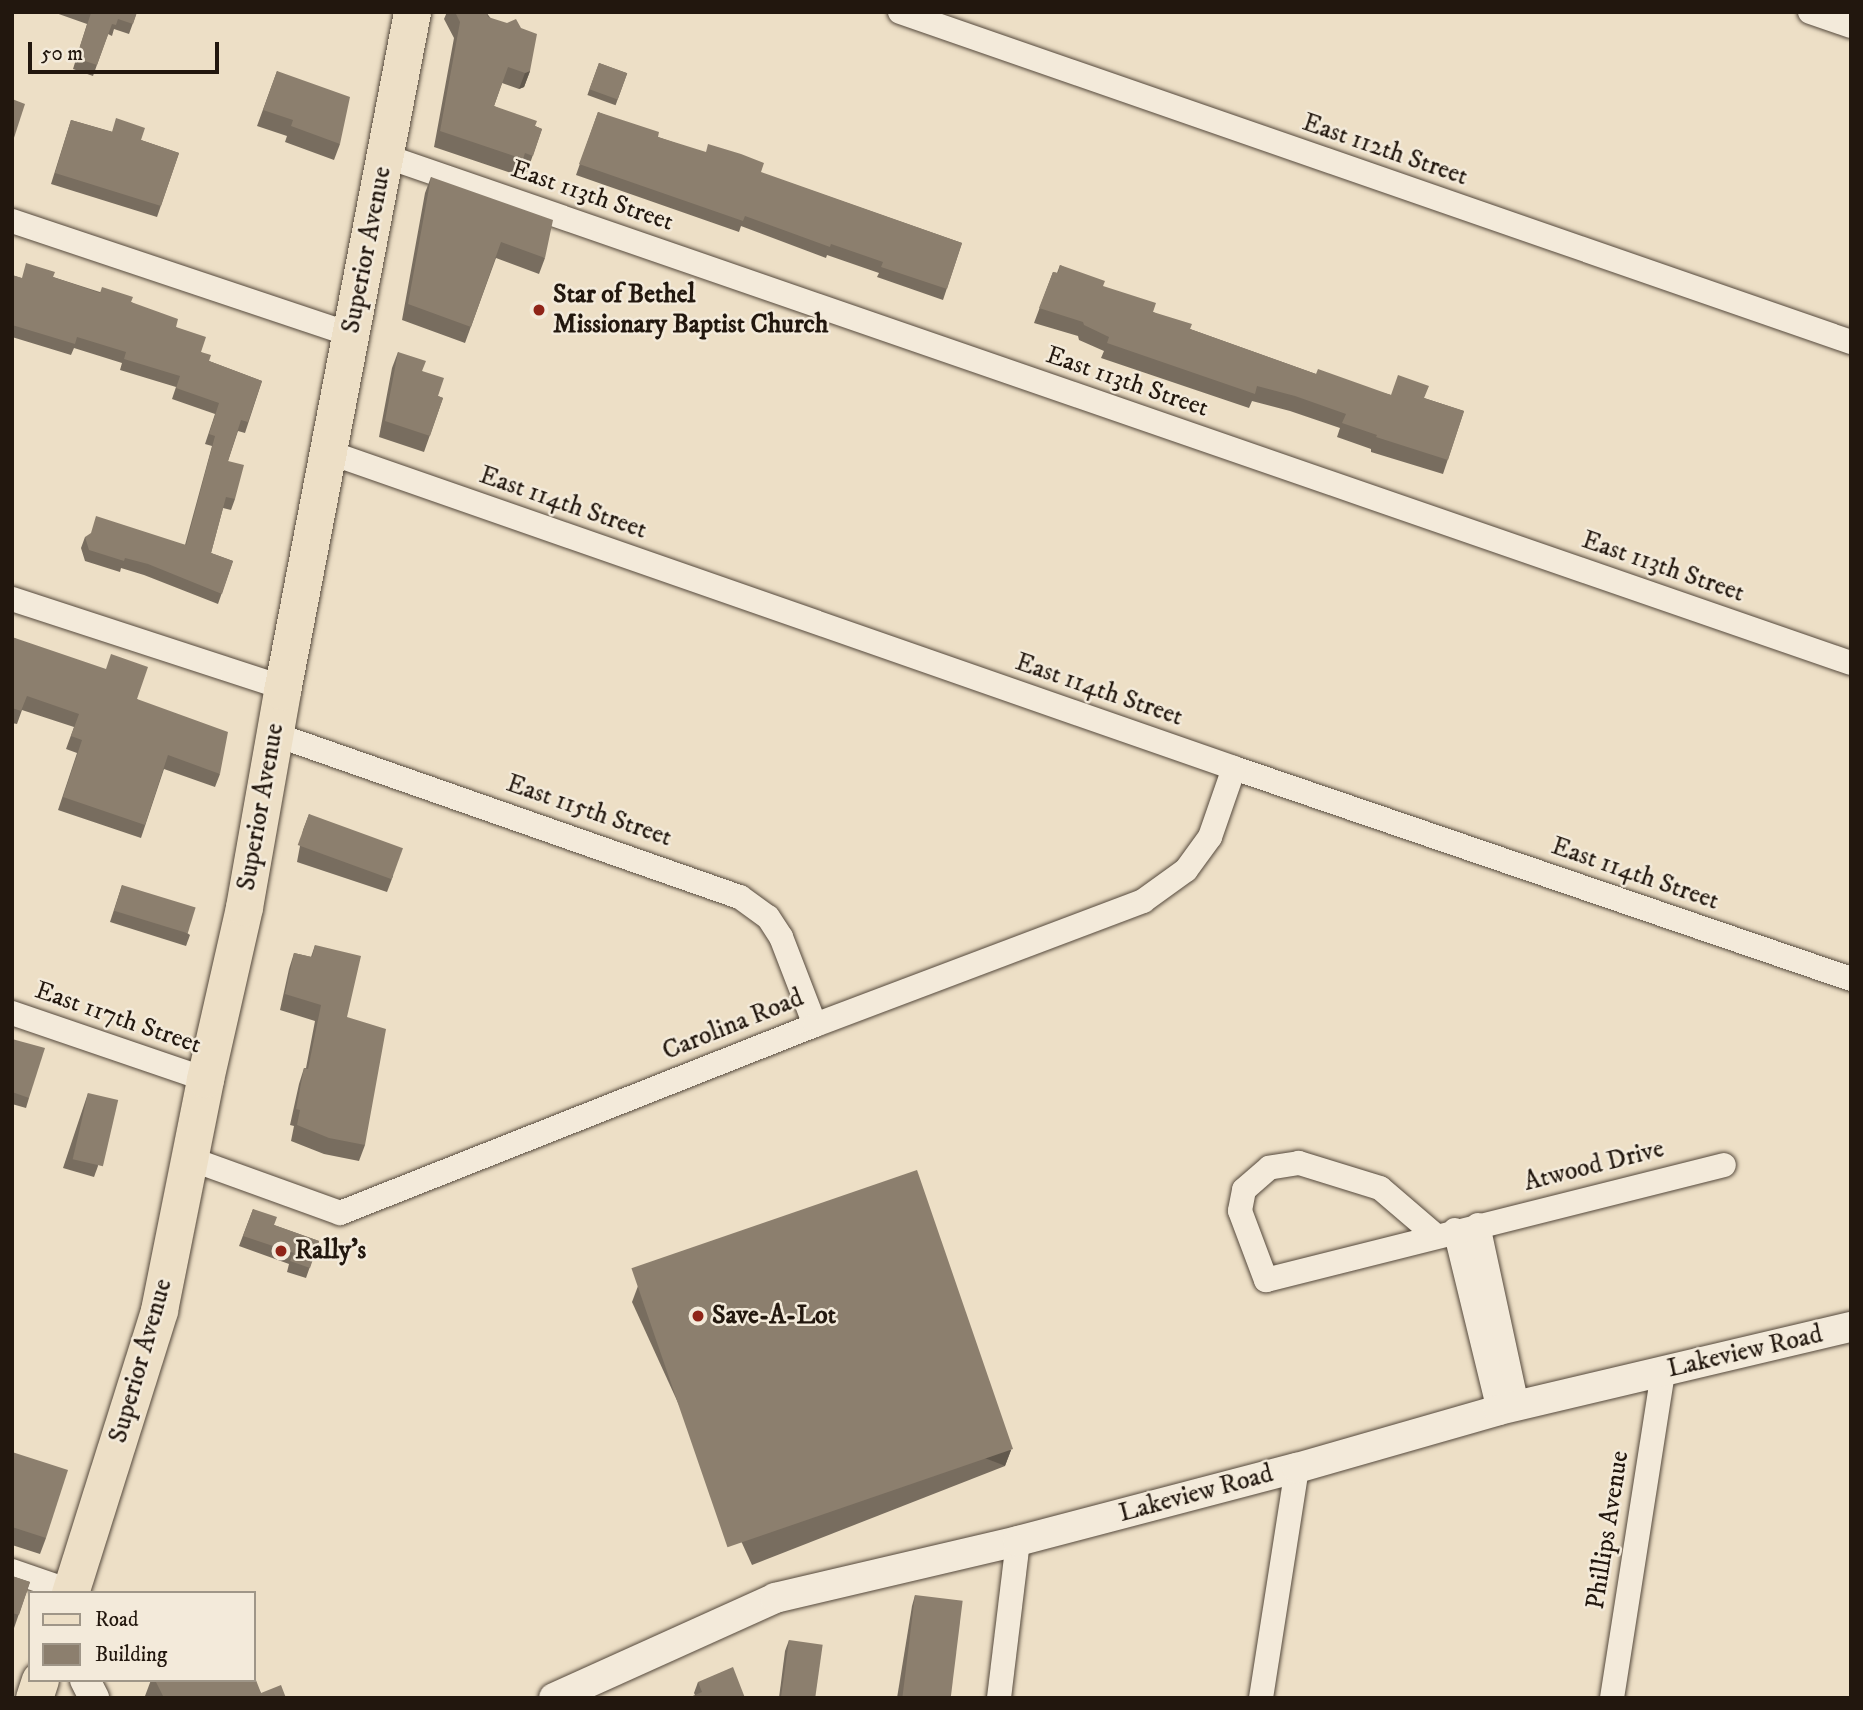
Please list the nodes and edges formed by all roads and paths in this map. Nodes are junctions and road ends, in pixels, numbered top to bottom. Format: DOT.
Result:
graph roads {
  1 [pos="412,12"];
  2 [pos="900,12"];
  3 [pos="1810,12"];
  4 [pos="1851,26"];
  5 [pos="385,156"];
  6 [pos="12,221"];
  7 [pos="350,334"];
  8 [pos="1851,342"];
  9 [pos="328,452"];
  10 [pos="12,599"];
  11 [pos="1851,663"];
  12 [pos="282,687"];
  13 [pos="274,734"];
  14 [pos="1234,768"];
  15 [pos="1851,979"];
  16 [pos="12,1013"];
  17 [pos="815,1025"];
  18 [pos="205,1079"];
  19 [pos="191,1159"];
  20 [pos="1724,1165"];
  21 [pos="1456,1230"];
  22 [pos="1851,1326"];
  23 [pos="1663,1371"];
  24 [pos="1508,1408"];
  25 [pos="1297,1468"];
  26 [pos="1018,1541"];
  27 [pos="12,1571"];
  28 [pos="67,1591"];
  29 [pos="70,1591"];
  30 [pos="86,1682"];
  31 [pos="94,1698"];
  32 [pos="554,1698"];
  33 [pos="999,1698"];
  34 [pos="1261,1698"];
  35 [pos="1612,1698"];
  1 -- 5 [label="main road, Superior Avenue"];
  2 -- 8 [label="street, East 112th Street"];
  3 -- 4 [label="street"];
  5 -- 7 [label="main road, Superior Avenue"];
  5 -- 11 [label="street, East 113th Street"];
  6 -- 7 [label="street"];
  7 -- 9 [label="main road, Superior Avenue"];
  9 -- 12 [label="main road, Superior Avenue"];
  9 -- 14 [label="street, East 114th Street"];
  10 -- 12 [label="street"];
  12 -- 13 [label="main road, Superior Avenue"];
  13 -- 17 [label="street, East 115th Street"];
  13 -- 18 [label="main road, Superior Avenue"];
  14 -- 15 [label="street, East 114th Street"];
  14 -- 17 [label="street, Carolina Road"];
  16 -- 18 [label="street, East 117th Street"];
  17 -- 19 [label="street, Carolina Road"];
  18 -- 19 [label="main road, Superior Avenue"];
  19 -- 29 [label="main road, Superior Avenue"];
  20 -- 21 [label="street, Atwood Drive"];
  21 -- 21 [label="street, Atwood Drive"];
  21 -- 24 [label="street"];
  22 -- 23 [label="street, Lakeview Road"];
  23 -- 24 [label="street, Lakeview Road"];
  23 -- 35 [label="street, Phillips Avenue"];
  24 -- 25 [label="street, Lakeview Road"];
  25 -- 26 [label="street, Lakeview Road"];
  25 -- 34 [label="street"];
  26 -- 32 [label="street, Lakeview Road"];
  26 -- 33 [label="street"];
  27 -- 28 [label="street"];
  30 -- 31 [label="street"];
}
